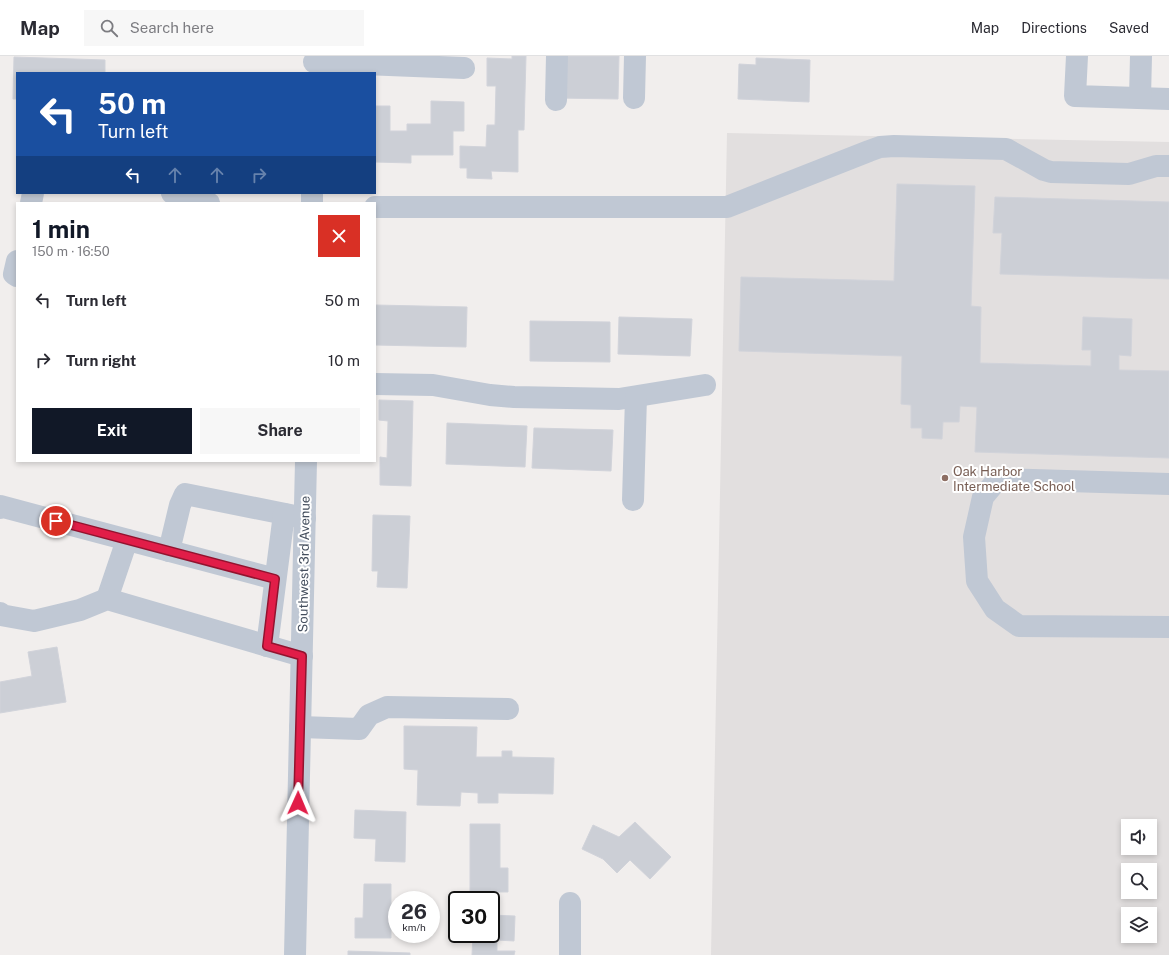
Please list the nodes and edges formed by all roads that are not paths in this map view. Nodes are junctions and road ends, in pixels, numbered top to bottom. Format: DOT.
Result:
graph roads {
  1 [pos="557,56"];
  2 [pos="635,56"];
  3 [pos="1077,56"];
  4 [pos="1141,56"];
  5 [pos="314,64"];
  6 [pos="464,68"];
  7 [pos="634,98"];
  8 [pos="1140,98"];
  9 [pos="1169,99"];
  10 [pos="556,100"];
  11 [pos="1169,166"];
  12 [pos="176,194"];
  13 [pos="205,202"];
  14 [pos="376,208"];
  15 [pos="16,265"];
  16 [pos="16,275"];
  17 [pos="376,384"];
  18 [pos="705,385"];
  19 [pos="636,397"];
  20 [pos="306,462"];
  21 [pos="1169,484"];
  22 [pos="633,500"];
  23 [pos="0,508"];
  24 [pos="295,516"];
  25 [pos="127,540"];
  26 [pos="169,551"];
  27 [pos="275,579"];
  28 [pos="107,599"];
  29 [pos="0,613"];
  30 [pos="1169,627"];
  31 [pos="267,646"];
  32 [pos="302,656"];
  33 [pos="508,709"];
  34 [pos="300,727"];
  35 [pos="570,903"];
  36 [pos="295,955"];
  37 [pos="570,955"];
  1 -- 10 [label="street"];
  2 -- 7 [label="street"];
  3 -- 8 [label="street"];
  4 -- 8 [label="street"];
  5 -- 6 [label="street"];
  8 -- 9 [label="street"];
  11 -- 14 [label="street"];
  12 -- 13 [label="street"];
  15 -- 16 [label="street"];
  17 -- 19 [label="street"];
  18 -- 19 [label="street"];
  19 -- 22 [label="street"];
  20 -- 24 [label="street, Southwest 3rd Avenue"];
  21 -- 30 [label="street"];
  23 -- 25 [label="street"];
  24 -- 26 [label="street"];
  24 -- 27 [label="street"];
  24 -- 32 [label="street, Southwest 3rd Avenue"];
  25 -- 26 [label="street"];
  25 -- 28 [label="street"];
  26 -- 27 [label="street"];
  27 -- 31 [label="street"];
  28 -- 29 [label="street"];
  28 -- 31 [label="street"];
  31 -- 32 [label="street"];
  32 -- 34 [label="street, Southwest 3rd Avenue"];
  33 -- 34 [label="street"];
  34 -- 36 [label="street, Southwest 3rd Avenue"];
  35 -- 37 [label="street"];
}
